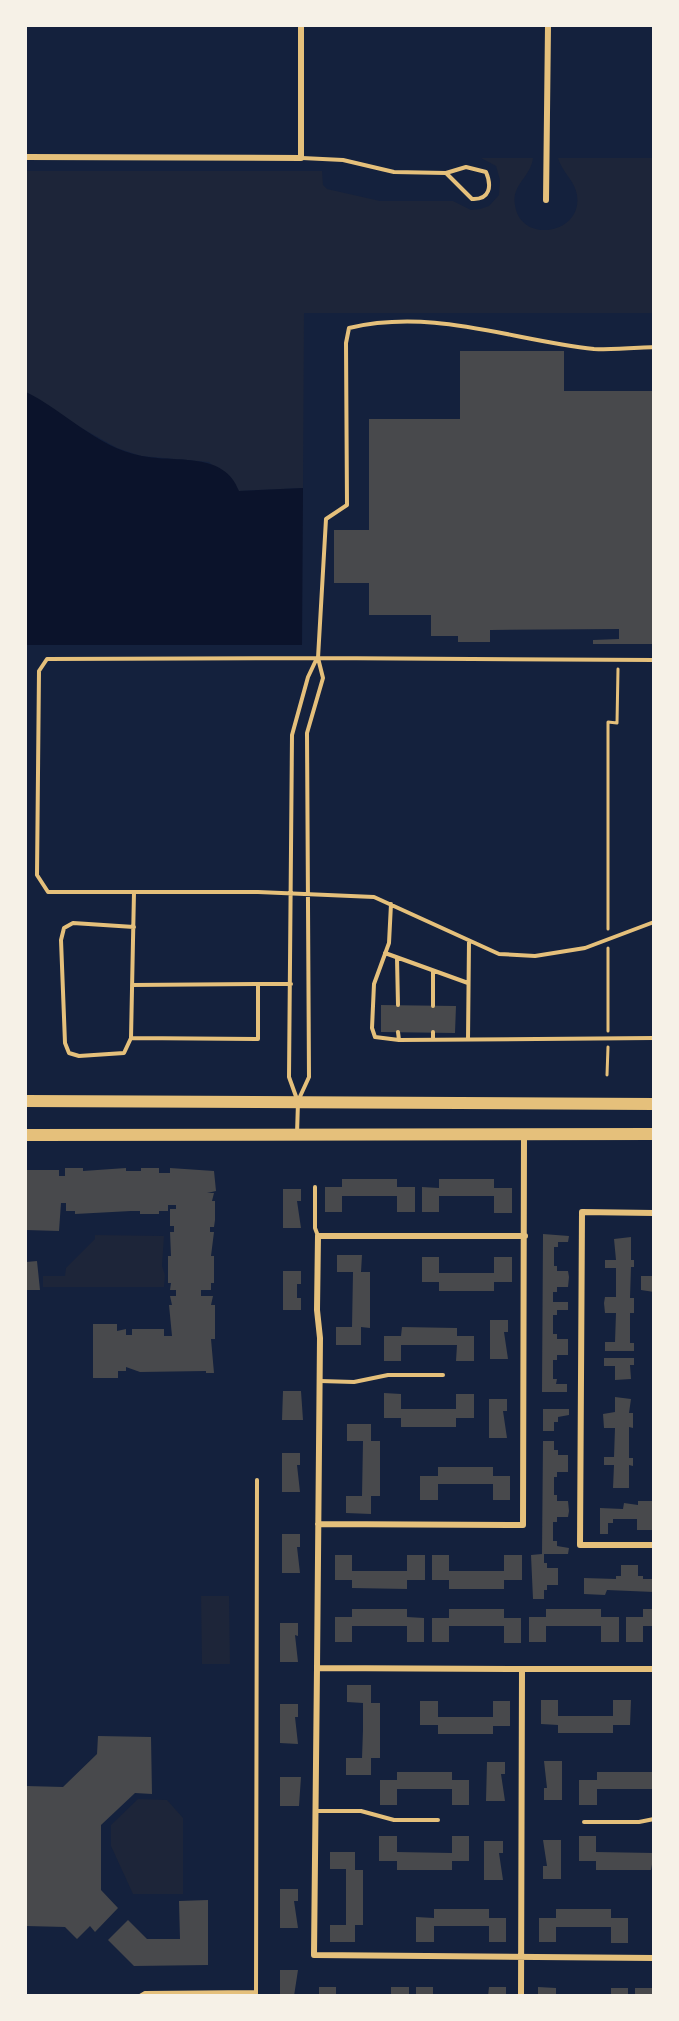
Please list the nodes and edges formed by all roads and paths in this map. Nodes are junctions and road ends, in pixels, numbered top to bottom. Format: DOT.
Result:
graph roads {
  1 [pos="301,26"];
  2 [pos="548,26"];
  3 [pos="26,157"];
  4 [pos="301,158"];
  5 [pos="446,173"];
  6 [pos="546,200"];
  7 [pos="654,348"];
  8 [pos="318,658"];
  9 [pos="618,660"];
  10 [pos="654,660"];
  11 [pos="134,892"];
  12 [pos="291,893"];
  13 [pos="308,894"];
  14 [pos="392,904"];
  15 [pos="654,922"];
  16 [pos="134,927"];
  17 [pos="608,938"];
  18 [pos="469,941"];
  19 [pos="385,953"];
  20 [pos="397,957"];
  21 [pos="433,971"];
  22 [pos="468,983"];
  23 [pos="258,984"];
  24 [pos="291,984"];
  25 [pos="132,985"];
  26 [pos="398,1005"];
  27 [pos="433,1006"];
  28 [pos="398,1032"];
  29 [pos="433,1032"];
  30 [pos="131,1038"];
  31 [pos="654,1038"];
  32 [pos="608,1039"];
  33 [pos="399,1040"];
  34 [pos="433,1040"];
  35 [pos="468,1040"];
  36 [pos="607,1075"];
  37 [pos="26,1101"];
  38 [pos="298,1102"];
  39 [pos="654,1104"];
  40 [pos="654,1134"];
  41 [pos="26,1135"];
  42 [pos="297,1136"];
  43 [pos="524,1136"];
  44 [pos="315,1188"];
  45 [pos="654,1213"];
  46 [pos="318,1236"];
  47 [pos="525,1236"];
  48 [pos="443,1374"];
  49 [pos="319,1381"];
  50 [pos="257,1480"];
  51 [pos="318,1524"];
  52 [pos="654,1545"];
  53 [pos="317,1668"];
  54 [pos="522,1669"];
  55 [pos="654,1669"];
  56 [pos="316,1811"];
  57 [pos="654,1819"];
  58 [pos="438,1820"];
  59 [pos="585,1822"];
  60 [pos="521,1958"];
  61 [pos="654,1958"];
  62 [pos="256,1994"];
  63 [pos="140,1995"];
  64 [pos="521,1995"];
  1 -- 4 [label="street"];
  2 -- 6 [label="street"];
  3 -- 4 [label="street"];
  4 -- 5 [label="lane"];
  5 -- 5 [label="lane"];
  7 -- 8 [label="lane"];
  8 -- 9 [label="lane"];
  8 -- 11 [label="lane"];
  8 -- 12 [label="lane"];
  8 -- 13 [label="lane"];
  9 -- 10 [label="lane"];
  9 -- 17 [label="path"];
  11 -- 12 [label="lane"];
  11 -- 16 [label="lane"];
  12 -- 13 [label="lane"];
  12 -- 24 [label="lane"];
  13 -- 14 [label="lane"];
  13 -- 38 [label="lane"];
  14 -- 18 [label="lane"];
  14 -- 19 [label="lane"];
  15 -- 17 [label="lane"];
  16 -- 25 [label="lane"];
  16 -- 30 [label="lane"];
  17 -- 18 [label="lane"];
  17 -- 32 [label="path"];
  18 -- 22 [label="lane"];
  19 -- 20 [label="lane"];
  19 -- 33 [label="lane"];
  20 -- 21 [label="lane"];
  20 -- 26 [label="lane"];
  21 -- 22 [label="lane"];
  21 -- 27 [label="lane"];
  22 -- 35 [label="lane"];
  23 -- 24 [label="lane"];
  23 -- 25 [label="lane"];
  23 -- 30 [label="lane"];
  24 -- 38 [label="lane"];
  25 -- 30 [label="lane"];
  28 -- 33 [label="lane"];
  29 -- 34 [label="lane"];
  31 -- 32 [label="lane"];
  32 -- 35 [label="lane"];
  32 -- 36 [label="path"];
  33 -- 34 [label="lane"];
  34 -- 35 [label="lane"];
  37 -- 38 [label="main road"];
  38 -- 39 [label="main road"];
  38 -- 42 [label="lane"];
  40 -- 43 [label="main road"];
  41 -- 42 [label="main road"];
  42 -- 43 [label="main road"];
  43 -- 47 [label="street"];
  44 -- 46 [label="lane"];
  45 -- 52 [label="street"];
  46 -- 47 [label="street"];
  46 -- 49 [label="street"];
  47 -- 51 [label="street"];
  48 -- 49 [label="lane"];
  49 -- 51 [label="street"];
  50 -- 62 [label="lane"];
  51 -- 53 [label="street"];
  53 -- 54 [label="street"];
  53 -- 56 [label="street"];
  54 -- 55 [label="street"];
  54 -- 60 [label="street"];
  56 -- 58 [label="lane"];
  56 -- 60 [label="street"];
  57 -- 59 [label="lane"];
  60 -- 61 [label="street"];
  60 -- 64 [label="street"];
  62 -- 63 [label="lane"];
}
